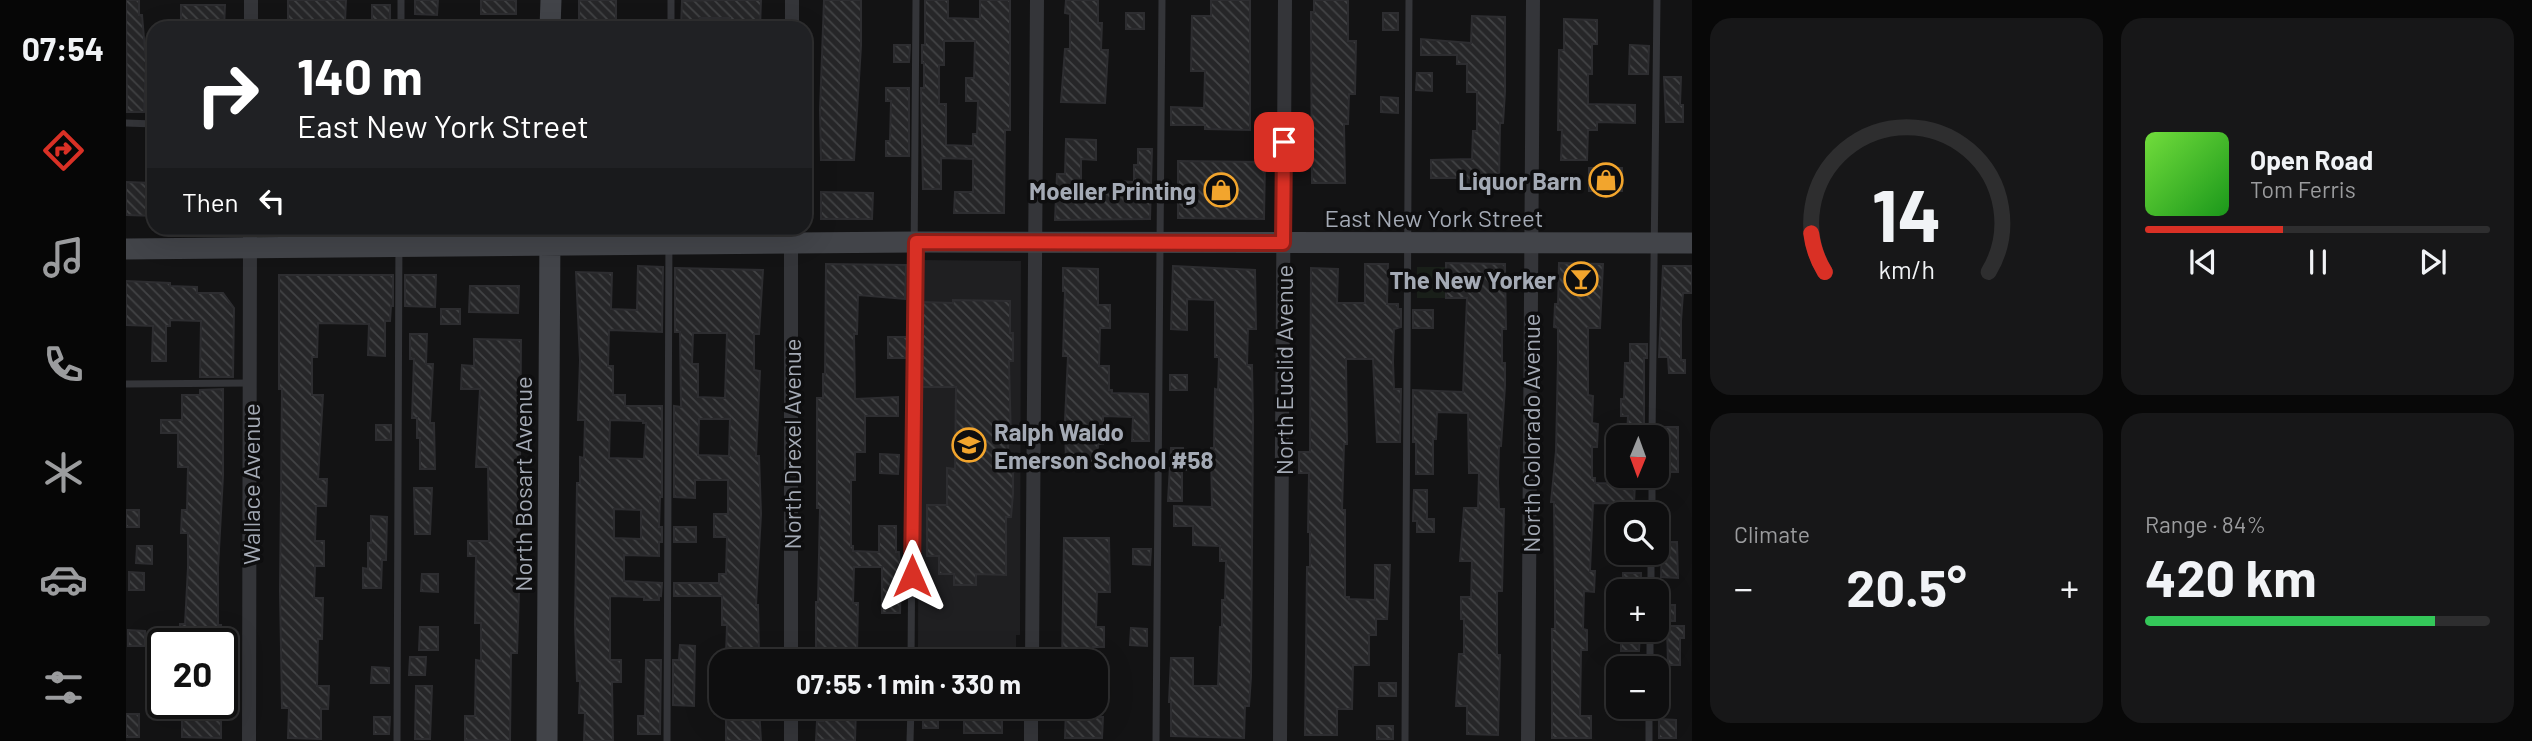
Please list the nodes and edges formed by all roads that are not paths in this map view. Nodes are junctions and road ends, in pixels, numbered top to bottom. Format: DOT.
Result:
graph roads {
  1 [pos="251,0"];
  2 [pos="401,0"];
  3 [pos="551,0"];
  4 [pos="671,0"];
  5 [pos="792,0"];
  6 [pos="916,0"];
  7 [pos="1037,0"];
  8 [pos="1163,0"];
  9 [pos="1285,0"];
  10 [pos="1409,0"];
  11 [pos="1533,0"];
  12 [pos="1657,0"];
  13 [pos="251,21"];
  14 [pos="401,21"];
  15 [pos="551,21"];
  16 [pos="671,21"];
  17 [pos="792,21"];
  18 [pos="126,123"];
  19 [pos="147,124"];
  20 [pos="791,235"];
  21 [pos="550,236"];
  22 [pos="669,236"];
  23 [pos="399,237"];
  24 [pos="250,238"];
  25 [pos="916,242"];
  26 [pos="1161,242"];
  27 [pos="1035,243"];
  28 [pos="1283,243"];
  29 [pos="1407,243"];
  30 [pos="1655,243"];
  31 [pos="1692,243"];
  32 [pos="1531,244"];
  33 [pos="126,249"];
  34 [pos="250,383"];
  35 [pos="126,384"];
  36 [pos="1652,425"];
  37 [pos="791,649"];
  38 [pos="911,649"];
  39 [pos="1032,649"];
  40 [pos="791,719"];
  41 [pos="911,719"];
  42 [pos="1031,719"];
  43 [pos="1649,719"];
  44 [pos="249,741"];
  45 [pos="397,741"];
  46 [pos="547,741"];
  47 [pos="667,741"];
  48 [pos="791,741"];
  49 [pos="910,741"];
  50 [pos="1031,741"];
  51 [pos="1156,741"];
  52 [pos="1280,741"];
  53 [pos="1405,741"];
  54 [pos="1528,741"];
  55 [pos="1649,741"];
  1 -- 13 [label="street"];
  2 -- 14 [label="lane"];
  3 -- 15 [label="main road"];
  4 -- 16 [label="lane"];
  5 -- 17 [label="street"];
  6 -- 25 [label="lane"];
  7 -- 27 [label="street"];
  8 -- 26 [label="lane"];
  9 -- 28 [label="street, North Euclid Avenue"];
  10 -- 29 [label="lane"];
  11 -- 32 [label="street, North Colorado Avenue"];
  12 -- 30 [label="lane"];
  18 -- 19 [label="lane"];
  20 -- 22 [label="main road, East New York Street"];
  20 -- 25 [label="main road, East New York Street"];
  20 -- 37 [label="street, North Drexel Avenue"];
  21 -- 22 [label="main road, East New York Street"];
  21 -- 23 [label="main road, East New York Street"];
  21 -- 46 [label="main road, North Bosart Avenue"];
  22 -- 47 [label="lane"];
  23 -- 24 [label="main road, East New York Street"];
  23 -- 45 [label="lane"];
  24 -- 33 [label="main road, East New York Street"];
  24 -- 34 [label="street, Wallace Avenue"];
  25 -- 27 [label="main road, East New York Street"];
  25 -- 38 [label="lane"];
  26 -- 27 [label="main road, East New York Street"];
  26 -- 28 [label="main road, East New York Street"];
  26 -- 51 [label="lane"];
  27 -- 39 [label="street"];
  28 -- 29 [label="main road, East New York Street"];
  28 -- 52 [label="street, North Euclid Avenue"];
  29 -- 32 [label="main road, East New York Street"];
  29 -- 53 [label="lane"];
  30 -- 31 [label="main road, East New York Street"];
  30 -- 32 [label="main road, East New York Street"];
  30 -- 36 [label="lane"];
  32 -- 54 [label="street, North Colorado Avenue"];
  34 -- 35 [label="lane"];
  34 -- 44 [label="street, Wallace Avenue"];
  40 -- 48 [label="street"];
  41 -- 49 [label="lane"];
  42 -- 50 [label="street"];
  43 -- 55 [label="lane"];
}
